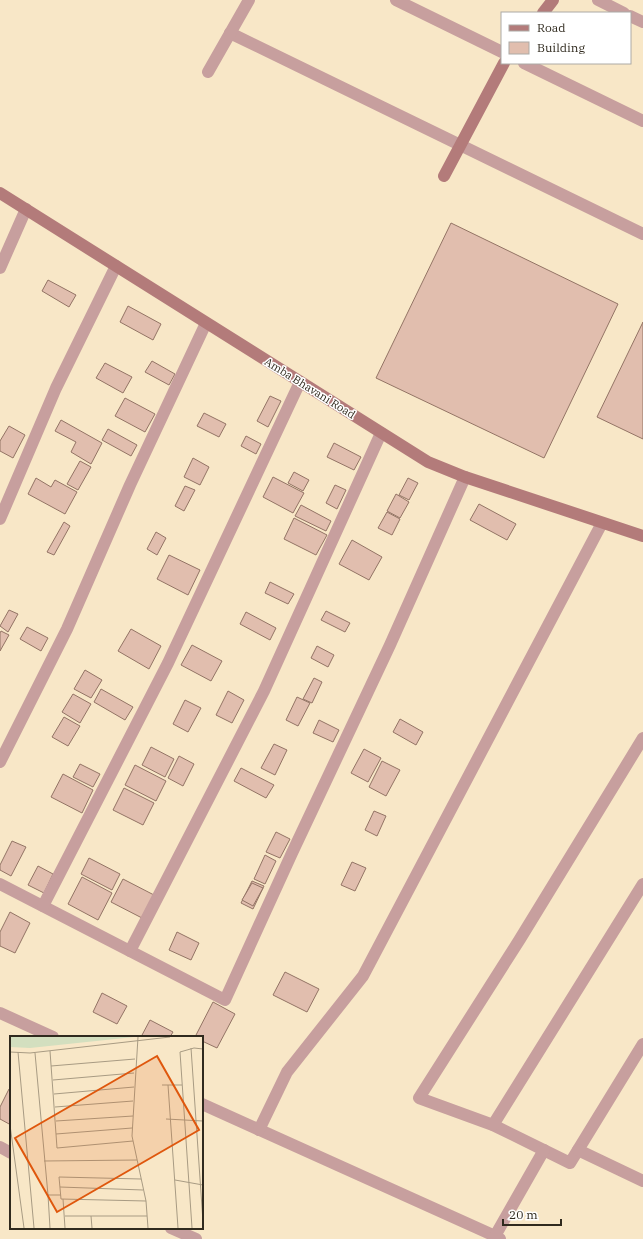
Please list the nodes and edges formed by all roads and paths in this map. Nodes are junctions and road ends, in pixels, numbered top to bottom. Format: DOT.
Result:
graph roads {
  1 [pos="249,0"];
  2 [pos="396,0"];
  3 [pos="553,0"];
  4 [pos="598,0"];
  5 [pos="543,12"];
  6 [pos="622,12"];
  7 [pos="631,16"];
  8 [pos="643,22"];
  9 [pos="230,33"];
  10 [pos="501,52"];
  11 [pos="503,64"];
  12 [pos="526,64"];
  13 [pos="208,72"];
  14 [pos="643,121"];
  15 [pos="460,145"];
  16 [pos="444,176"];
  17 [pos="0,193"];
  18 [pos="26,210"];
  19 [pos="643,234"];
  20 [pos="116,266"];
  21 [pos="0,268"];
  22 [pos="206,323"];
  23 [pos="300,382"];
  24 [pos="381,433"];
  25 [pos="465,477"];
  26 [pos="0,519"];
  27 [pos="602,523"];
  28 [pos="643,536"];
  29 [pos="643,738"];
  30 [pos="0,762"];
  31 [pos="0,884"];
  32 [pos="643,884"];
  33 [pos="43,906"];
  34 [pos="130,952"];
  35 [pos="0,1013"];
  36 [pos="51,1036"];
  37 [pos="643,1044"];
  38 [pos="203,1104"];
  39 [pos="493,1125"];
  40 [pos="259,1130"];
  41 [pos="0,1147"];
  42 [pos="544,1150"];
  43 [pos="578,1150"];
  44 [pos="10,1152"];
  45 [pos="643,1181"];
  46 [pos="173,1229"];
  47 [pos="498,1238"];
  48 [pos="196,1239"];
  1 -- 9 [label="street"];
  2 -- 10 [label="street"];
  3 -- 5 [label="street"];
  4 -- 6 [label="street"];
  7 -- 8 [label="street"];
  9 -- 13 [label="street"];
  9 -- 15 [label="street"];
  11 -- 15 [label="street"];
  12 -- 14 [label="street"];
  15 -- 16 [label="street"];
  15 -- 19 [label="street"];
  17 -- 18 [label="street, Amba Bhavani Road"];
  18 -- 20 [label="street, Amba Bhavani Road"];
  18 -- 21 [label="street"];
  20 -- 22 [label="street, Amba Bhavani Road"];
  20 -- 26 [label="street"];
  22 -- 23 [label="street, Amba Bhavani Road"];
  22 -- 30 [label="street"];
  23 -- 24 [label="street, Amba Bhavani Road"];
  23 -- 33 [label="street"];
  24 -- 25 [label="street, Amba Bhavani Road"];
  24 -- 34 [label="street"];
  25 -- 27 [label="street, Amba Bhavani Road"];
  25 -- 34 [label="street"];
  27 -- 28 [label="street, Amba Bhavani Road"];
  27 -- 40 [label="street"];
  29 -- 39 [label="street"];
  31 -- 33 [label="street"];
  32 -- 39 [label="street"];
  33 -- 34 [label="street"];
  35 -- 36 [label="street"];
  37 -- 43 [label="street"];
  38 -- 40 [label="street"];
  39 -- 42 [label="street"];
  40 -- 47 [label="street"];
  41 -- 44 [label="street"];
  42 -- 43 [label="street"];
  42 -- 47 [label="street"];
  43 -- 45 [label="street"];
  46 -- 48 [label="street"];
}
